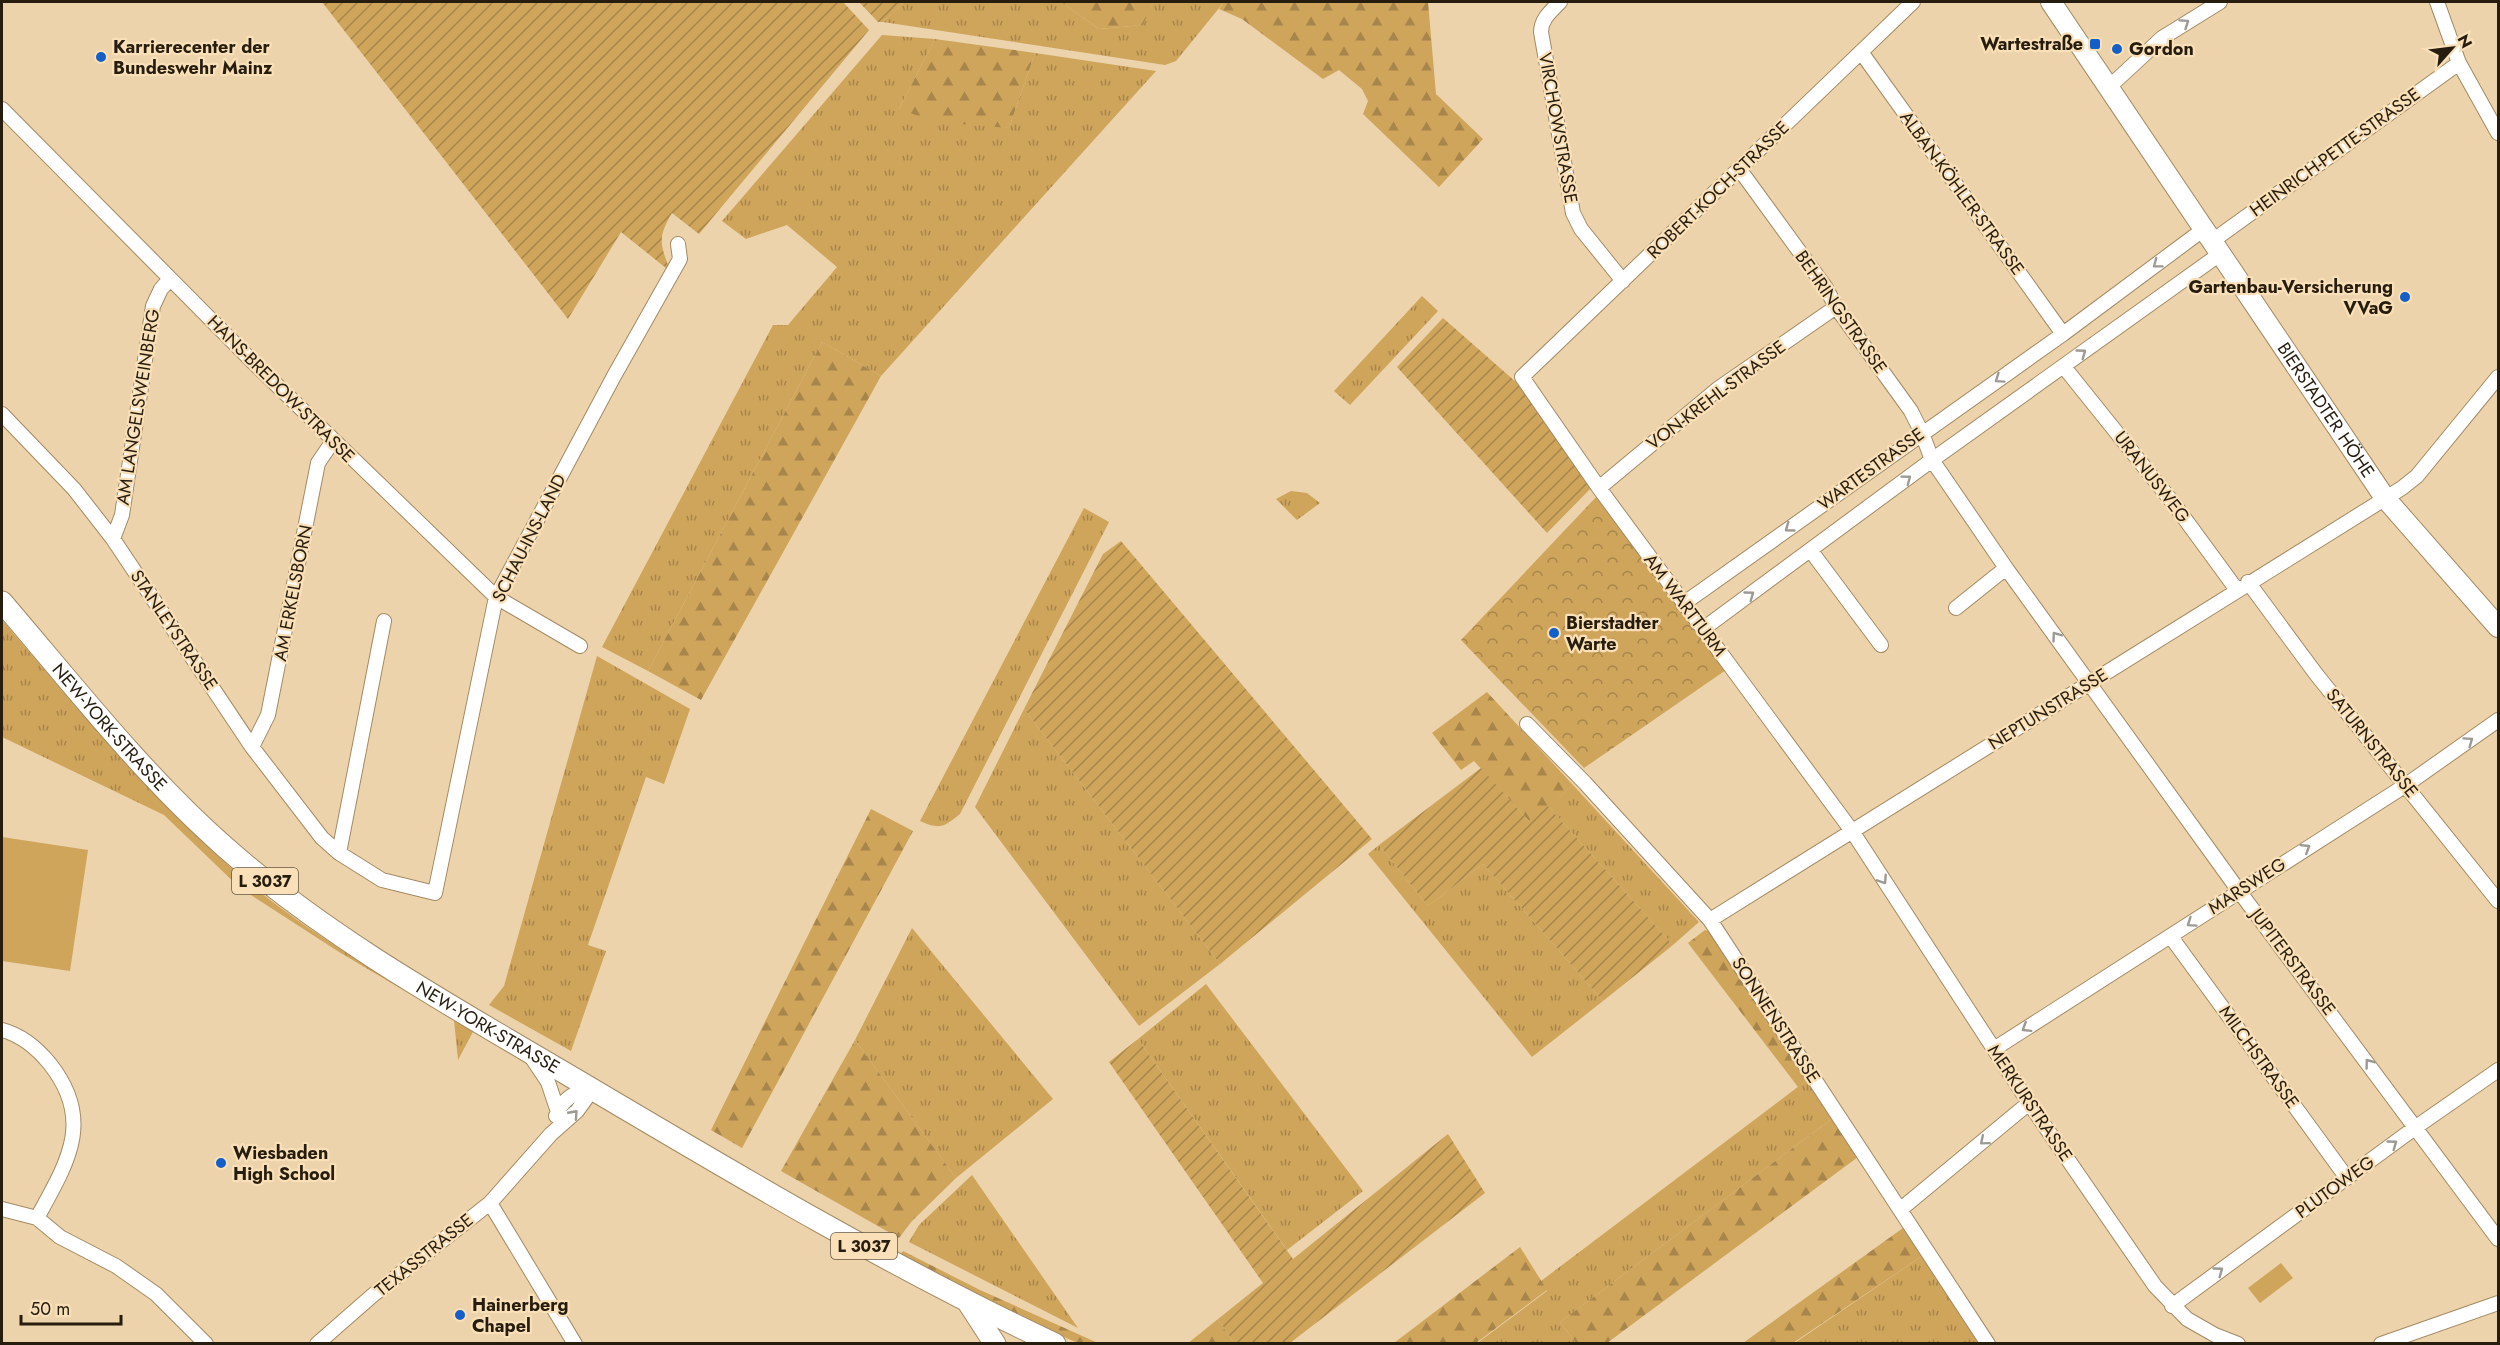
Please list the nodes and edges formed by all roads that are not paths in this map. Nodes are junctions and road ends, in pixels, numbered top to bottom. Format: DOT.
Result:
graph roads {
  1 [pos="1560,2"];
  2 [pos="1913,2"];
  3 [pos="2051,2"];
  4 [pos="2220,2"];
  5 [pos="2437,2"];
  6 [pos="1861,52"];
  7 [pos="2459,63"];
  8 [pos="2108,88"];
  9 [pos="2,109"];
  10 [pos="2499,133"];
  11 [pos="1740,170"];
  12 [pos="2212,242"];
  13 [pos="678,244"];
  14 [pos="170,279"];
  15 [pos="1623,281"];
  16 [pos="1836,307"];
  17 [pos="2062,334"];
  18 [pos="2064,367"];
  19 [pos="1522,377"];
  20 [pos="2499,377"];
  21 [pos="2,414"];
  22 [pos="1922,433"];
  23 [pos="333,441"];
  24 [pos="1932,460"];
  25 [pos="1599,488"];
  26 [pos="2385,498"];
  27 [pos="113,539"];
  28 [pos="1811,551"];
  29 [pos="2006,567"];
  30 [pos="2242,586"];
  31 [pos="496,597"];
  32 [pos="2,602"];
  33 [pos="1683,604"];
  34 [pos="1956,608"];
  35 [pos="384,621"];
  36 [pos="2499,627"];
  37 [pos="1703,629"];
  38 [pos="1881,645"];
  39 [pos="580,646"];
  40 [pos="2091,683"];
  41 [pos="2499,720"];
  42 [pos="1527,724"];
  43 [pos="252,747"];
  44 [pos="2406,785"];
  45 [pos="1851,831"];
  46 [pos="339,853"];
  47 [pos="2239,891"];
  48 [pos="435,893"];
  49 [pos="2499,901"];
  50 [pos="1710,920"];
  51 [pos="2171,937"];
  52 [pos="2,1030"];
  53 [pos="522,1047"];
  54 [pos="1994,1049"];
  55 [pos="2499,1070"];
  56 [pos="591,1088"];
  57 [pos="2029,1103"];
  58 [pos="558,1112"];
  59 [pos="2416,1127"];
  60 [pos="551,1134"];
  61 [pos="2347,1178"];
  62 [pos="490,1203"];
  63 [pos="2,1209"];
  64 [pos="1901,1209"];
  65 [pos="37,1218"];
  66 [pos="2499,1239"];
  67 [pos="2499,1302"];
  68 [pos="968,1303"];
  69 [pos="2172,1306"];
  70 [pos="206,1344"];
  71 [pos="317,1344"];
  72 [pos="574,1344"];
  73 [pos="995,1344"];
  74 [pos="1055,1344"];
  75 [pos="1988,1344"];
  76 [pos="2238,1344"];
  77 [pos="2381,1344"];
  1 -- 15 [label="street, VIRCHOWSTRASSE"];
  2 -- 6 [label="street, ROBERT-KOCH-STRASSE"];
  3 -- 8 [label="main road, BIERSTADTER HÖHE"];
  8 -- 4 [label="street, one-way"];
  5 -- 7 [label="street"];
  6 -- 11 [label="street, ROBERT-KOCH-STRASSE"];
  6 -- 17 [label="street, ALBAN-KÖHLER-STRASSE"];
  7 -- 10 [label="street"];
  7 -- 12 [label="street, HEINRICH-PETTE-STRASSE"];
  8 -- 12 [label="main road, BIERSTADTER HÖHE"];
  9 -- 14 [label="street, HANS-BREDOW-STRASSE"];
  11 -- 15 [label="street, ROBERT-KOCH-STRASSE"];
  11 -- 16 [label="street, BEHRINGSTRASSE"];
  12 -- 17 [label="street, WARTESTRASSE, one-way"];
  18 -- 12 [label="street, WARTESTRASSE, one-way"];
  12 -- 26 [label="main road, BIERSTADTER HÖHE"];
  13 -- 31 [label="street, SCHAU-INS-LAND"];
  14 -- 23 [label="street, HANS-BREDOW-STRASSE"];
  14 -- 27 [label="street, AM LANGELSWEINBERG"];
  15 -- 19 [label="street, ROBERT-KOCH-STRASSE"];
  16 -- 22 [label="street, BEHRINGSTRASSE"];
  16 -- 25 [label="street, VON-KREHL-STRASSE"];
  17 -- 22 [label="street, WARTESTRASSE, one-way"];
  18 -- 24 [label="street, WARTESTRASSE"];
  18 -- 30 [label="street, URANUSWEG"];
  19 -- 25 [label="street, AM WARTTURM"];
  20 -- 26 [label="street, NEPTUNSTRASSE"];
  21 -- 27 [label="street, STANLEYSTRASSE"];
  22 -- 24 [label="street, BEHRINGSTRASSE"];
  22 -- 33 [label="street, WARTESTRASSE, one-way"];
  23 -- 31 [label="street, HANS-BREDOW-STRASSE"];
  23 -- 43 [label="street, AM ERKELSBORN"];
  28 -- 24 [label="street, WARTESTRASSE, one-way"];
  24 -- 29 [label="street, BEHRINGSTRASSE"];
  25 -- 33 [label="street, AM WARTTURM"];
  26 -- 30 [label="street, NEPTUNSTRASSE"];
  26 -- 36 [label="main road, BIERSTADTER HÖHE"];
  27 -- 43 [label="street, STANLEYSTRASSE"];
  37 -- 28 [label="street, WARTESTRASSE, one-way"];
  28 -- 38 [label="street"];
  29 -- 34 [label="street"];
  40 -- 29 [label="street, JUPITERSTRASSE, one-way"];
  30 -- 40 [label="street, NEPTUNSTRASSE"];
  30 -- 44 [label="street, SATURNSTRASSE"];
  31 -- 39 [label="street, HANS-BREDOW-STRASSE"];
  31 -- 48 [label="street, SCHAU-INS-LAND"];
  32 -- 53 [label="main road, NEW-YORK-STRASSE / L 3037"];
  33 -- 37 [label="street, AM WARTTURM"];
  35 -- 46 [label="street"];
  37 -- 45 [label="street, AM WARTTURM"];
  40 -- 45 [label="street, NEPTUNSTRASSE"];
  40 -- 47 [label="street, JUPITERSTRASSE"];
  44 -- 41 [label="street, MARSWEG, one-way"];
  42 -- 50 [label="street, SONNENSTRASSE"];
  43 -- 46 [label="street, STANLEYSTRASSE"];
  47 -- 44 [label="street, MARSWEG, one-way"];
  44 -- 49 [label="street, SATURNSTRASSE"];
  45 -- 50 [label="street, NEPTUNSTRASSE"];
  45 -- 54 [label="street, MERKURSTRASSE, one-way"];
  46 -- 48 [label="street, STANLEYSTRASSE"];
  47 -- 51 [label="street, MARSWEG, one-way"];
  59 -- 47 [label="street, JUPITERSTRASSE, one-way"];
  50 -- 64 [label="street, SONNENSTRASSE"];
  51 -- 54 [label="street, MARSWEG, one-way"];
  51 -- 61 [label="street, MILCHSTRASSE"];
  52 -- 65 [label="street"];
  53 -- 56 [label="main road, NEW-YORK-STRASSE / L 3037"];
  53 -- 58 [label="street"];
  54 -- 57 [label="street, MERKURSTRASSE"];
  55 -- 59 [label="street, PLUTOWEG"];
  56 -- 58 [label="street"];
  60 -- 56 [label="street, one-way"];
  56 -- 68 [label="main road, NEW-YORK-STRASSE / L 3037"];
  57 -- 64 [label="street, one-way"];
  57 -- 69 [label="street, MERKURSTRASSE"];
  58 -- 60 [label="street"];
  61 -- 59 [label="street, PLUTOWEG, one-way"];
  59 -- 66 [label="street, JUPITERSTRASSE"];
  60 -- 62 [label="street, TEXASSTRASSE"];
  69 -- 61 [label="street, PLUTOWEG, one-way"];
  62 -- 71 [label="street, TEXASSTRASSE"];
  62 -- 72 [label="street"];
  63 -- 65 [label="street"];
  64 -- 75 [label="street, SONNENSTRASSE"];
  65 -- 70 [label="street"];
  67 -- 77 [label="street"];
  68 -- 73 [label="main road"];
  68 -- 74 [label="main road, NEW-YORK-STRASSE / L 3037"];
  69 -- 76 [label="street, MERKURSTRASSE"];
}
